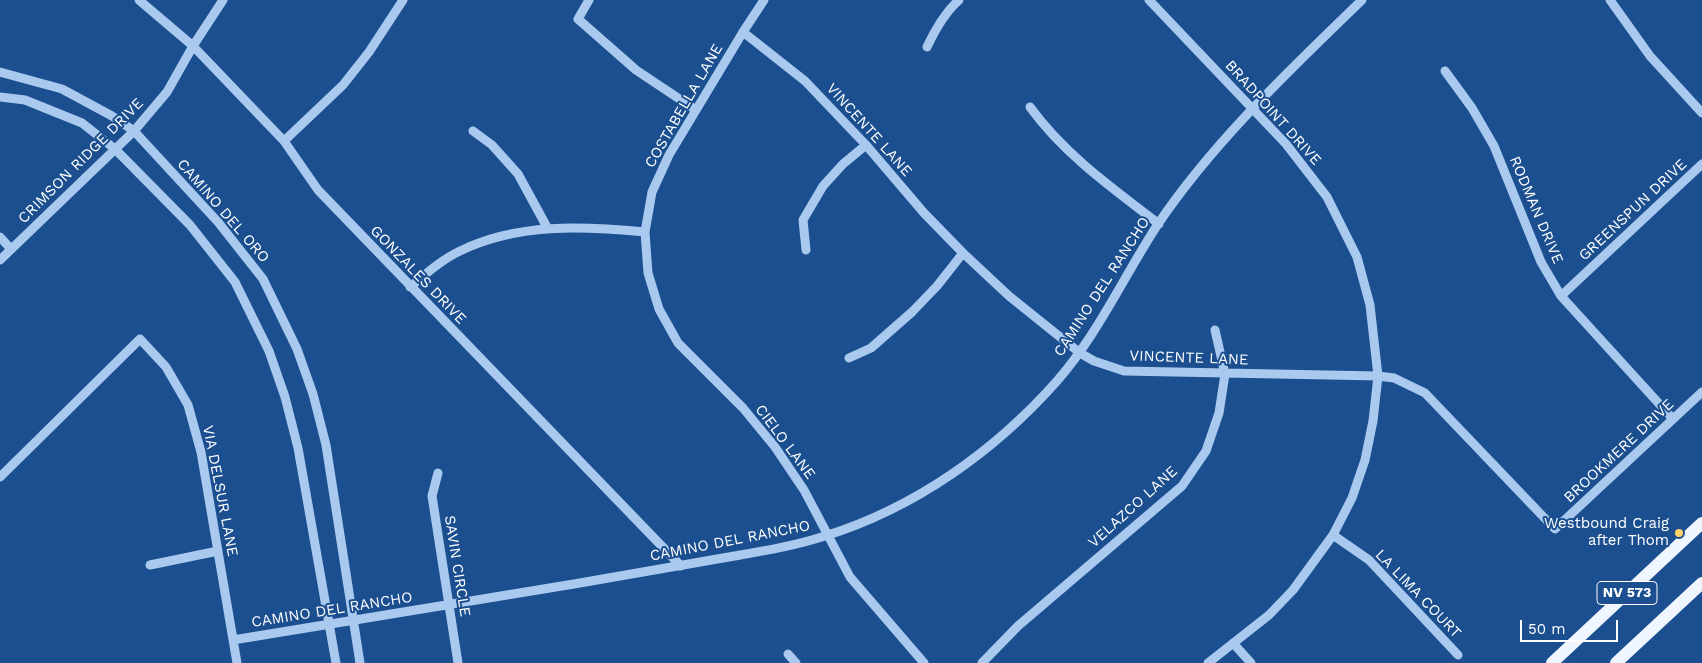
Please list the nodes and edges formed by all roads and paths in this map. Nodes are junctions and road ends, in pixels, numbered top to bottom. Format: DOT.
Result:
graph roads {
  1 [pos="139,0"];
  2 [pos="223,0"];
  3 [pos="403,0"];
  4 [pos="589,0"];
  5 [pos="764,0"];
  6 [pos="959,0"];
  7 [pos="1149,0"];
  8 [pos="1610,0"];
  9 [pos="1360,1"];
  10 [pos="743,32"];
  11 [pos="193,46"];
  12 [pos="927,47"];
  13 [pos="1445,71"];
  14 [pos="0,72"];
  15 [pos="0,97"];
  16 [pos="1030,107"];
  17 [pos="1252,108"];
  18 [pos="696,110"];
  19 [pos="1702,113"];
  20 [pos="134,131"];
  21 [pos="473,131"];
  22 [pos="284,141"];
  23 [pos="866,144"];
  24 [pos="115,149"];
  25 [pos="1702,164"];
  26 [pos="1159,224"];
  27 [pos="548,229"];
  28 [pos="645,232"];
  29 [pos="0,238"];
  30 [pos="11,249"];
  31 [pos="806,250"];
  32 [pos="963,253"];
  33 [pos="0,260"];
  34 [pos="410,287"];
  35 [pos="1561,296"];
  36 [pos="1215,330"];
  37 [pos="1080,352"];
  38 [pos="849,358"];
  39 [pos="1225,374"];
  40 [pos="1378,376"];
  41 [pos="1702,392"];
  42 [pos="1673,419"];
  43 [pos="438,473"];
  44 [pos="0,477"];
  45 [pos="1702,523"];
  46 [pos="1555,529"];
  47 [pos="828,535"];
  48 [pos="1334,535"];
  49 [pos="218,551"];
  50 [pos="150,565"];
  51 [pos="681,566"];
  52 [pos="1702,583"];
  53 [pos="448,605"];
  54 [pos="353,620"];
  55 [pos="329,624"];
  56 [pos="233,640"];
  57 [pos="1233,643"];
  58 [pos="788,654"];
  59 [pos="1458,655"];
  60 [pos="237,663"];
  61 [pos="336,663"];
  62 [pos="360,663"];
  63 [pos="458,663"];
  64 [pos="796,663"];
  65 [pos="924,663"];
  66 [pos="982,663"];
  67 [pos="1208,663"];
  68 [pos="1251,663"];
  69 [pos="1552,663"];
  70 [pos="1616,663"];
  1 -- 11 [label="street, GONZALES DRIVE"];
  2 -- 11 [label="street, CRIMSON RIDGE DRIVE"];
  3 -- 22 [label="street"];
  4 -- 18 [label="street"];
  5 -- 10 [label="street, COSTABELLA LANE"];
  6 -- 12 [label="street"];
  7 -- 17 [label="street, BRADPOINT DRIVE"];
  8 -- 19 [label="street"];
  9 -- 17 [label="street, CAMINO DEL RANCHO"];
  10 -- 18 [label="street, COSTABELLA LANE"];
  10 -- 23 [label="street, VINCENTE LANE"];
  11 -- 20 [label="street, CRIMSON RIDGE DRIVE"];
  11 -- 22 [label="street, GONZALES DRIVE"];
  13 -- 35 [label="street, RODMAN DRIVE"];
  14 -- 20 [label="street, CAMINO DEL ORO"];
  15 -- 24 [label="street"];
  16 -- 26 [label="street"];
  17 -- 26 [label="street, CAMINO DEL RANCHO"];
  17 -- 40 [label="street, BRADPOINT DRIVE"];
  18 -- 28 [label="street, COSTABELLA LANE"];
  20 -- 24 [label="street, CRIMSON RIDGE DRIVE"];
  20 -- 54 [label="street, CAMINO DEL ORO"];
  21 -- 27 [label="street"];
  22 -- 34 [label="street, GONZALES DRIVE"];
  23 -- 31 [label="street"];
  23 -- 32 [label="street, VINCENTE LANE"];
  24 -- 30 [label="street, CRIMSON RIDGE DRIVE"];
  24 -- 55 [label="street"];
  25 -- 35 [label="street, GREENSPUN DRIVE"];
  26 -- 37 [label="street, CAMINO DEL RANCHO"];
  27 -- 28 [label="street"];
  27 -- 34 [label="street"];
  28 -- 47 [label="street, CIELO LANE"];
  29 -- 30 [label="street"];
  30 -- 33 [label="street, CRIMSON RIDGE DRIVE"];
  32 -- 37 [label="street, VINCENTE LANE"];
  32 -- 38 [label="street"];
  34 -- 51 [label="street, GONZALES DRIVE"];
  35 -- 42 [label="street, RODMAN DRIVE"];
  36 -- 39 [label="street, VELAZCO LANE"];
  37 -- 39 [label="street, VINCENTE LANE"];
  37 -- 47 [label="street, CAMINO DEL RANCHO"];
  39 -- 40 [label="street, VINCENTE LANE"];
  39 -- 66 [label="street, VELAZCO LANE"];
  40 -- 46 [label="street, VINCENTE LANE"];
  40 -- 48 [label="street, BRADPOINT DRIVE"];
  41 -- 42 [label="street, BROOKMERE DRIVE"];
  42 -- 46 [label="street, BROOKMERE DRIVE"];
  43 -- 53 [label="street, SAVIN CIRCLE"];
  44 -- 49 [label="street, VIA DELSUR LANE"];
  45 -- 69 [label="main road, NV 573"];
  47 -- 51 [label="street, CAMINO DEL RANCHO"];
  47 -- 65 [label="street, CIELO LANE"];
  48 -- 57 [label="street, BRADPOINT DRIVE"];
  48 -- 59 [label="street, LA LIMA COURT"];
  49 -- 50 [label="street"];
  49 -- 56 [label="street, VIA DELSUR LANE"];
  51 -- 53 [label="street, CAMINO DEL RANCHO"];
  52 -- 70 [label="main road, NV 573"];
  53 -- 54 [label="street, CAMINO DEL RANCHO"];
  53 -- 63 [label="street, SAVIN CIRCLE"];
  54 -- 55 [label="street, CAMINO DEL RANCHO"];
  54 -- 62 [label="street, CAMINO DEL ORO"];
  55 -- 56 [label="street, CAMINO DEL RANCHO"];
  55 -- 61 [label="street"];
  56 -- 60 [label="street, VIA DELSUR LANE"];
  57 -- 67 [label="street, BRADPOINT DRIVE"];
  57 -- 68 [label="street"];
  58 -- 64 [label="street"];
}
